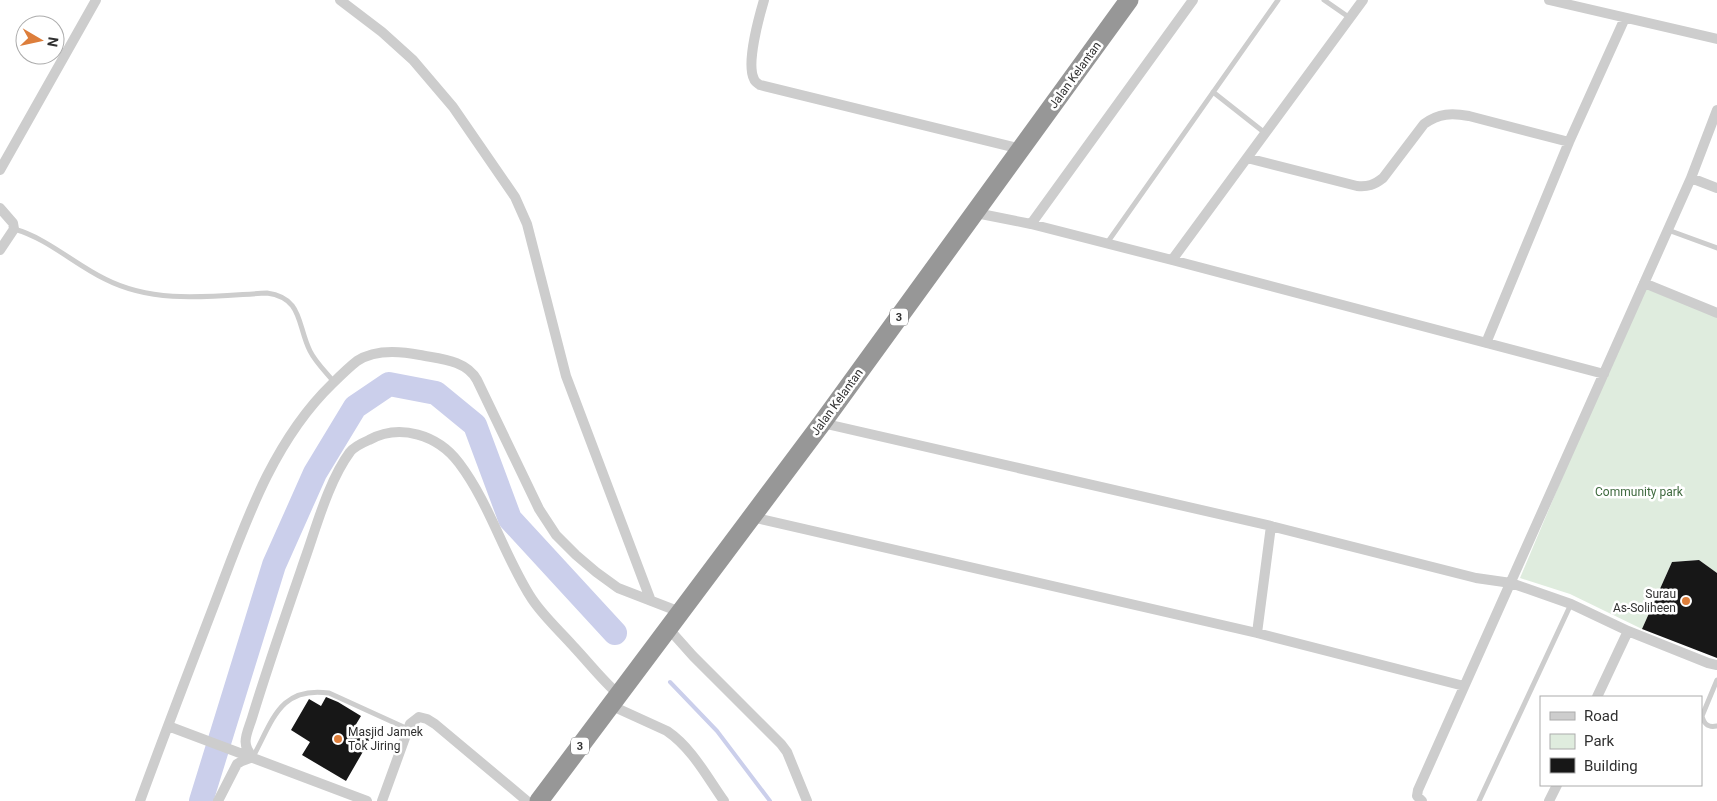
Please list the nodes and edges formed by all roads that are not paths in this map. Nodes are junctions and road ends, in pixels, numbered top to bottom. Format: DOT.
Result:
graph roads {
  1 [pos="96,0"];
  2 [pos="340,0"];
  3 [pos="764,0"];
  4 [pos="1129,0"];
  5 [pos="1193,0"];
  6 [pos="1278,0"];
  7 [pos="1324,0"];
  8 [pos="1363,0"];
  9 [pos="1549,0"];
  10 [pos="1350,18"];
  11 [pos="1625,18"];
  12 [pos="1717,39"];
  13 [pos="1212,92"];
  14 [pos="1717,110"];
  15 [pos="1265,133"];
  16 [pos="1568,142"];
  17 [pos="1021,149"];
  18 [pos="1247,158"];
  19 [pos="0,170"];
  20 [pos="1691,178"];
  21 [pos="1717,188"];
  22 [pos="0,208"];
  23 [pos="976,213"];
  24 [pos="1031,224"];
  25 [pos="14,229"];
  26 [pos="1668,230"];
  27 [pos="1107,243"];
  28 [pos="1717,248"];
  29 [pos="0,250"];
  30 [pos="1172,260"];
  31 [pos="1644,283"];
  32 [pos="1717,313"];
  33 [pos="1486,343"];
  34 [pos="1604,374"];
  35 [pos="334,382"];
  36 [pos="822,423"];
  37 [pos="752,517"];
  38 [pos="1271,526"];
  39 [pos="1511,583"];
  40 [pos="651,601"];
  41 [pos="1571,604"];
  42 [pos="680,612"];
  43 [pos="667,630"];
  44 [pos="1628,631"];
  45 [pos="1257,633"];
  46 [pos="1717,665"];
  47 [pos="1717,680"];
  48 [pos="1464,686"];
  49 [pos="1597,696"];
  50 [pos="616,697"];
  51 [pos="168,726"];
  52 [pos="1717,726"];
  53 [pos="408,729"];
  54 [pos="248,755"];
  55 [pos="1556,786"];
  56 [pos="140,801"];
  57 [pos="218,801"];
  58 [pos="367,801"];
  59 [pos="382,801"];
  60 [pos="527,801"];
  61 [pos="539,801"];
  62 [pos="724,801"];
  63 [pos="807,801"];
  64 [pos="1422,801"];
  65 [pos="1479,801"];
  66 [pos="1549,801"];
  1 -- 19 [label="street"];
  2 -- 40 [label="street"];
  3 -- 17 [label="street"];
  4 -- 17 [label="highway, Jalan Kelantan / 3"];
  5 -- 24 [label="street"];
  6 -- 13 [label="lane"];
  7 -- 10 [label="lane"];
  8 -- 10 [label="street"];
  9 -- 11 [label="street"];
  10 -- 15 [label="street"];
  11 -- 12 [label="street"];
  11 -- 16 [label="street"];
  13 -- 15 [label="lane"];
  13 -- 27 [label="lane"];
  14 -- 20 [label="street"];
  15 -- 18 [label="street"];
  16 -- 18 [label="street"];
  16 -- 33 [label="street"];
  17 -- 23 [label="highway, Jalan Kelantan / 3"];
  18 -- 30 [label="street"];
  20 -- 21 [label="street"];
  20 -- 26 [label="street"];
  22 -- 25 [label="street"];
  23 -- 24 [label="street"];
  23 -- 36 [label="highway, Jalan Kelantan / 3"];
  24 -- 27 [label="street"];
  25 -- 29 [label="street"];
  25 -- 35 [label="lane"];
  26 -- 28 [label="lane"];
  26 -- 31 [label="street"];
  27 -- 30 [label="street"];
  30 -- 33 [label="street"];
  31 -- 32 [label="street"];
  31 -- 34 [label="street"];
  33 -- 34 [label="street"];
  34 -- 39 [label="street"];
  35 -- 40 [label="street"];
  35 -- 51 [label="street"];
  36 -- 37 [label="highway, Jalan Kelantan / 3"];
  36 -- 38 [label="street"];
  37 -- 42 [label="highway, Jalan Kelantan / 3"];
  37 -- 45 [label="street"];
  38 -- 39 [label="street"];
  38 -- 45 [label="street"];
  39 -- 41 [label="street"];
  39 -- 48 [label="street"];
  40 -- 42 [label="street"];
  41 -- 44 [label="street"];
  41 -- 65 [label="lane"];
  42 -- 43 [label="highway, Jalan Kelantan / 3"];
  43 -- 50 [label="highway, Jalan Kelantan / 3"];
  43 -- 63 [label="street"];
  44 -- 46 [label="street"];
  44 -- 49 [label="street"];
  45 -- 48 [label="street"];
  47 -- 52 [label="lane"];
  48 -- 64 [label="street"];
  50 -- 54 [label="street"];
  50 -- 61 [label="highway, Jalan Kelantan / 3"];
  50 -- 62 [label="street"];
  51 -- 54 [label="street"];
  51 -- 56 [label="street"];
  53 -- 54 [label="lane"];
  53 -- 59 [label="street"];
  53 -- 60 [label="street"];
  54 -- 57 [label="street"];
  54 -- 58 [label="street"];
  55 -- 66 [label="street"];
}
